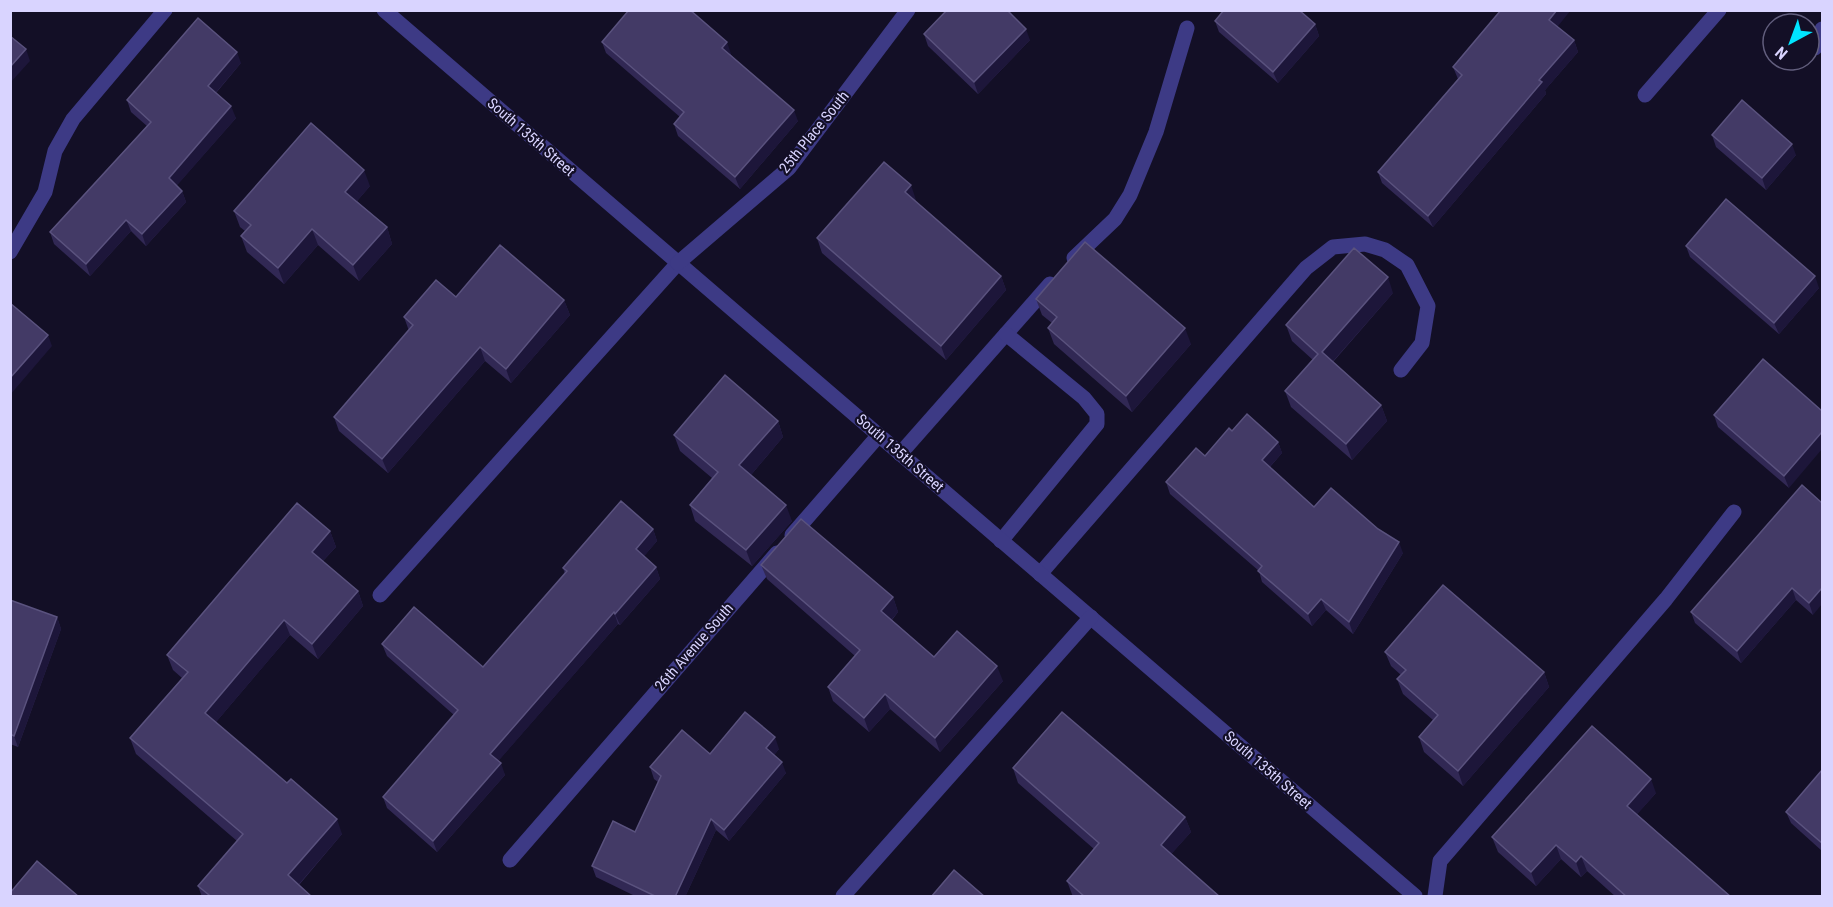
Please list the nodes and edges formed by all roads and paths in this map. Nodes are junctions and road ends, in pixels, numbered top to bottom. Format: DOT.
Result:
graph roads {
  1 [pos="165,10"];
  2 [pos="384,10"];
  3 [pos="908,10"];
  4 [pos="1719,10"];
  5 [pos="1187,28"];
  6 [pos="1645,95"];
  7 [pos="10,252"];
  8 [pos="678,263"];
  9 [pos="1006,333"];
  10 [pos="1401,370"];
  11 [pos="879,435"];
  12 [pos="900,454"];
  13 [pos="1734,512"];
  14 [pos="1001,541"];
  15 [pos="1040,574"];
  16 [pos="380,595"];
  17 [pos="1090,617"];
  18 [pos="510,860"];
  19 [pos="843,897"];
  20 [pos="1415,897"];
  21 [pos="1435,897"];
  1 -- 7 [label="street"];
  2 -- 8 [label="street, South 135th Street"];
  3 -- 8 [label="street, 25th Place South"];
  4 -- 6 [label="street"];
  5 -- 9 [label="street"];
  8 -- 11 [label="street, South 135th Street"];
  8 -- 16 [label="street, 25th Place South"];
  9 -- 12 [label="street"];
  9 -- 14 [label="street"];
  10 -- 15 [label="street"];
  11 -- 12 [label="street, South 135th Street"];
  11 -- 18 [label="street, 26th Avenue South"];
  12 -- 14 [label="street, South 135th Street"];
  13 -- 21 [label="street"];
  14 -- 15 [label="street, South 135th Street"];
  15 -- 17 [label="street, South 135th Street"];
  17 -- 19 [label="street"];
  17 -- 20 [label="street, South 135th Street"];
}
